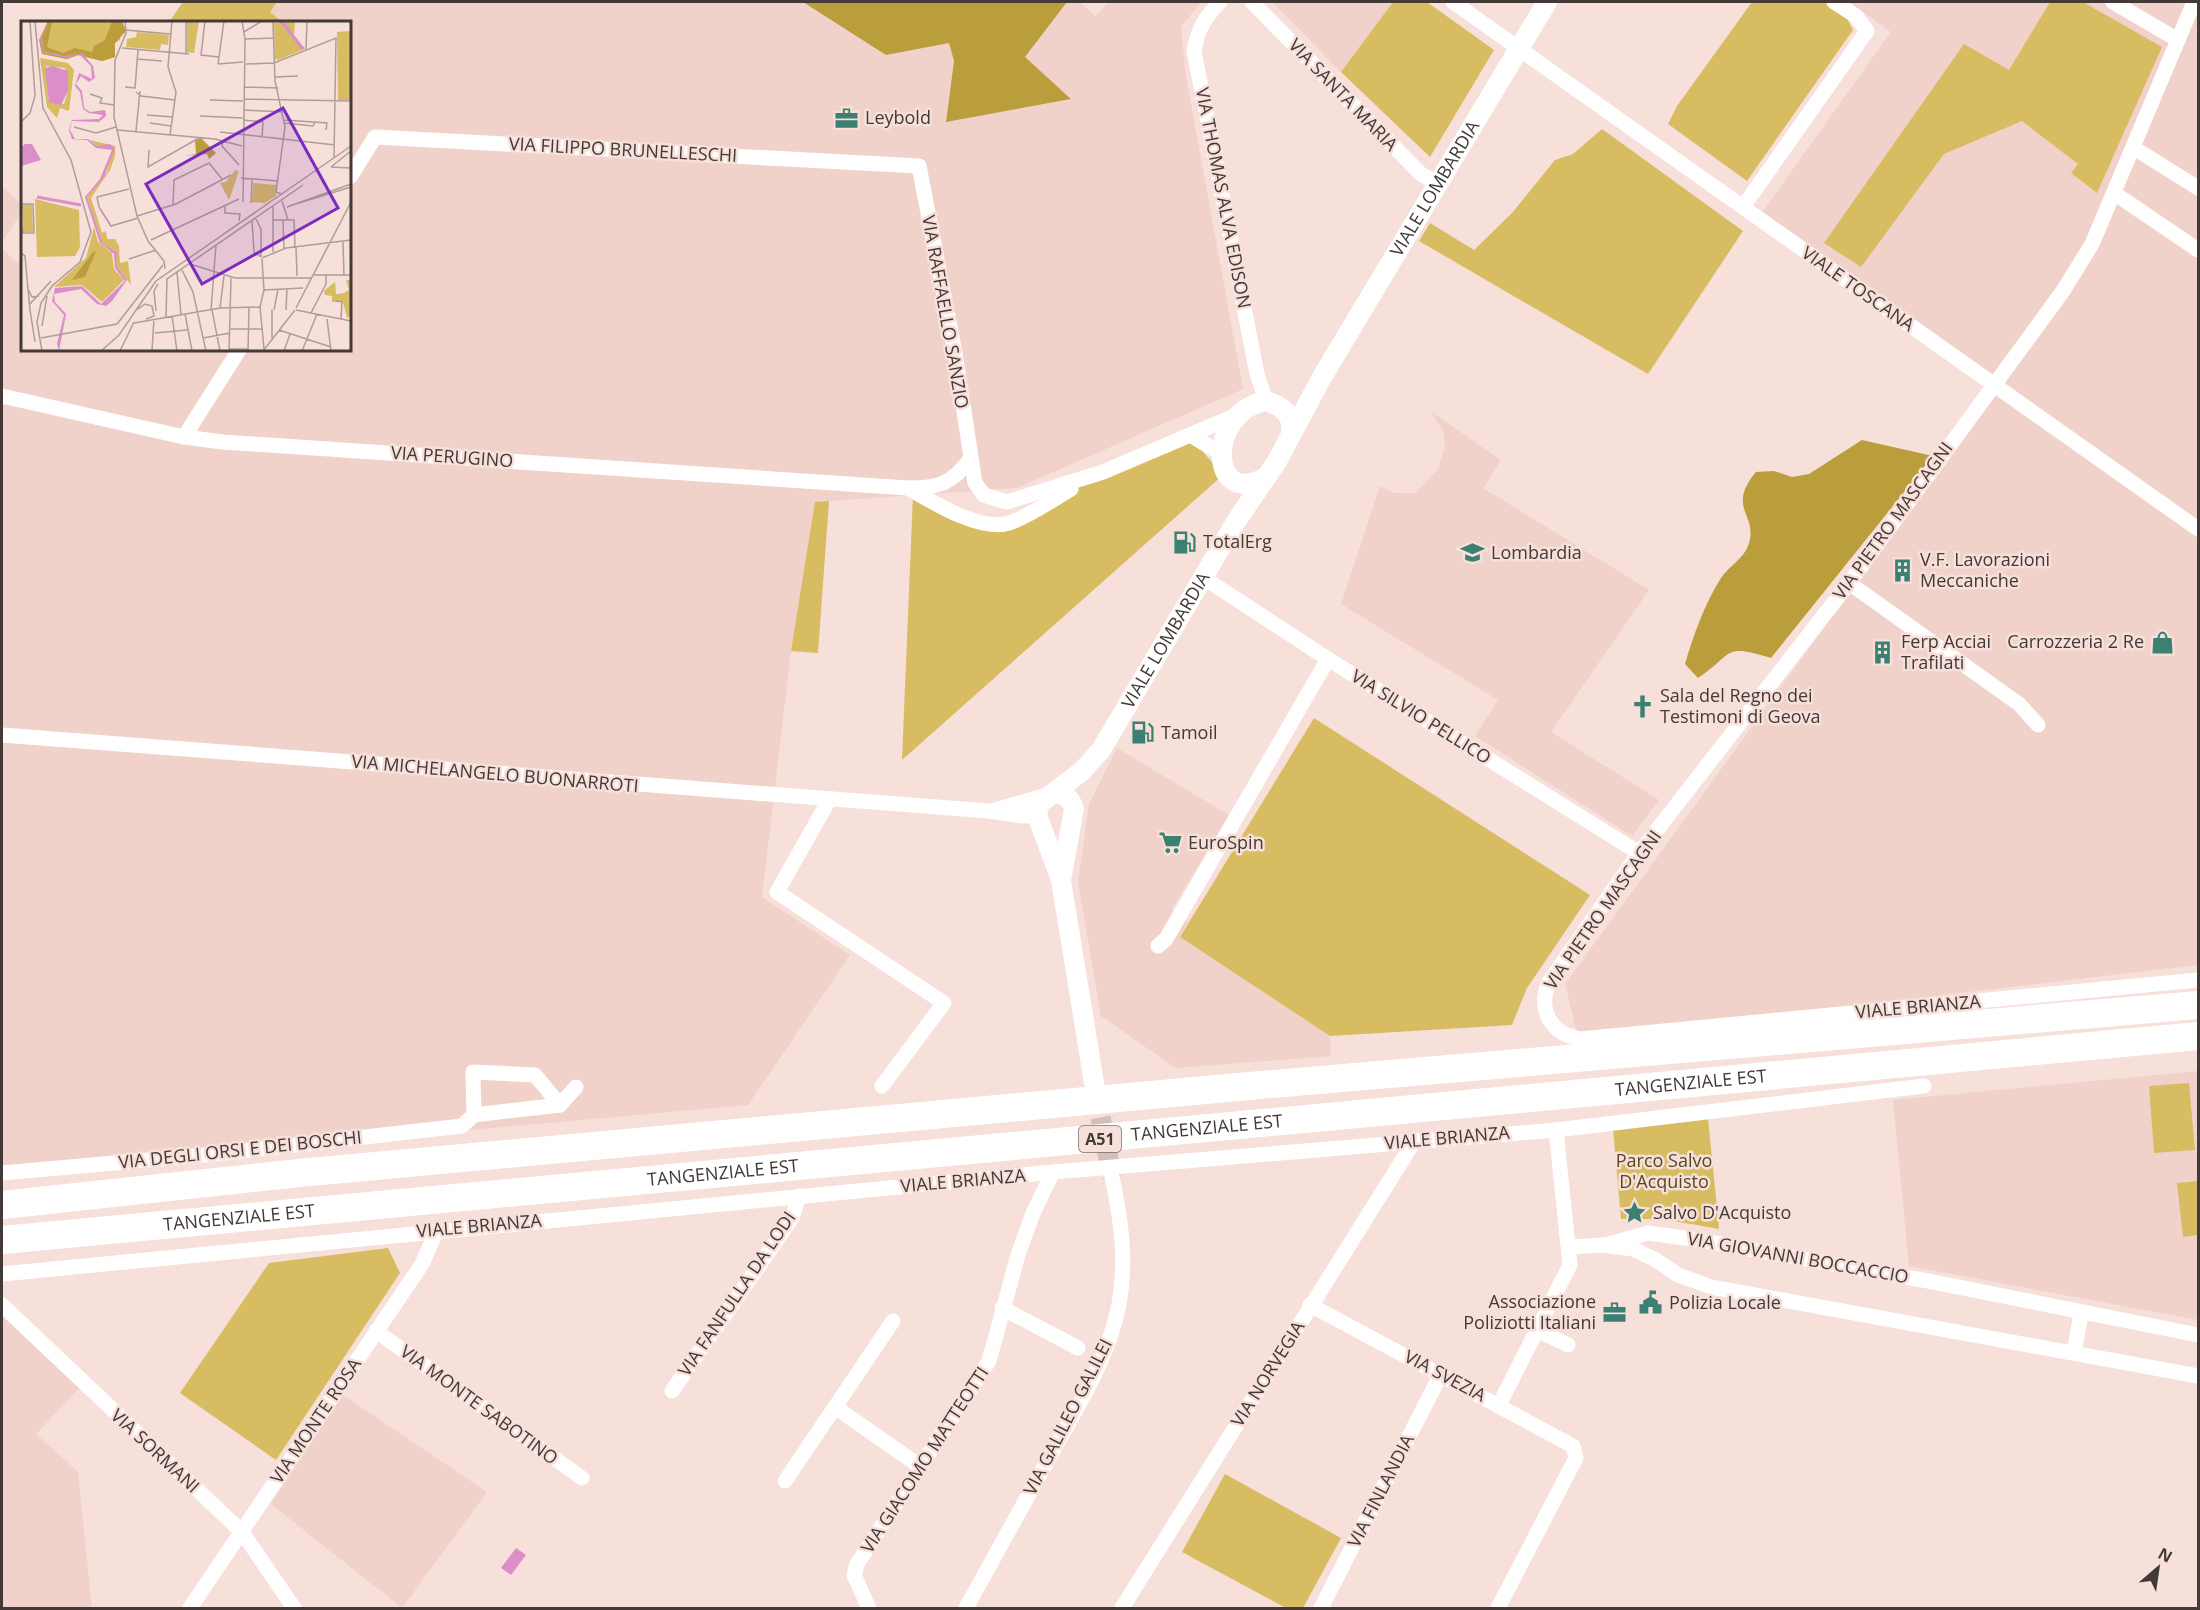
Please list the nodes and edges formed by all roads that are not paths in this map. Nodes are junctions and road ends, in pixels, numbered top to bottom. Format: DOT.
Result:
graph roads {
  1 [pos="1220,2"];
  2 [pos="1252,2"];
  3 [pos="1453,2"];
  4 [pos="1547,2"];
  5 [pos="1834,2"];
  6 [pos="2113,2"];
  7 [pos="2194,2"];
  8 [pos="2178,40"];
  9 [pos="1519,48"];
  10 [pos="2134,148"];
  11 [pos="918,166"];
  12 [pos="351,175"];
  13 [pos="1438,184"];
  14 [pos="2199,188"];
  15 [pos="2114,193"];
  16 [pos="1743,207"];
  17 [pos="2199,250"];
  18 [pos="239,351"];
  19 [pos="1322,377"];
  20 [pos="1992,384"];
  21 [pos="2,396"];
  22 [pos="1272,403"];
  23 [pos="1237,415"];
  24 [pos="1291,434"];
  25 [pos="1192,436"];
  26 [pos="184,437"];
  27 [pos="1220,453"];
  28 [pos="971,458"];
  29 [pos="1103,472"];
  30 [pos="1264,478"];
  31 [pos="1237,481"];
  32 [pos="908,488"];
  33 [pos="1237,520"];
  34 [pos="2199,529"];
  35 [pos="1204,578"];
  36 [pos="1849,583"];
  37 [pos="1328,659"];
  38 [pos="2038,725"];
  39 [pos="2,735"];
  40 [pos="1095,758"];
  41 [pos="1050,794"];
  42 [pos="829,800"];
  43 [pos="989,811"];
  44 [pos="1072,812"];
  45 [pos="1040,820"];
  46 [pos="1640,853"];
  47 [pos="1061,880"];
  48 [pos="1158,946"];
  49 [pos="2199,980"];
  50 [pos="2199,1005"];
  51 [pos="1544,1009"];
  52 [pos="2199,1036"];
  53 [pos="1095,1083"];
  54 [pos="882,1086"];
  55 [pos="1924,1086"];
  56 [pos="576,1087"];
  57 [pos="560,1105"];
  58 [pos="474,1115"];
  59 [pos="1556,1130"];
  60 [pos="1415,1140"];
  61 [pos="1053,1172"];
  62 [pos="2,1173"];
  63 [pos="299,1173"];
  64 [pos="1112,1177"];
  65 [pos="2,1196"];
  66 [pos="799,1196"];
  67 [pos="2,1205"];
  68 [pos="437,1230"];
  69 [pos="2,1240"];
  70 [pos="1603,1245"];
  71 [pos="1570,1247"];
  72 [pos="2,1274"];
  73 [pos="2,1305"];
  74 [pos="1310,1305"];
  75 [pos="1002,1308"];
  76 [pos="2081,1313"];
  77 [pos="893,1321"];
  78 [pos="1537,1330"];
  79 [pos="376,1331"];
  80 [pos="2199,1335"];
  81 [pos="1568,1345"];
  82 [pos="1078,1348"];
  83 [pos="2074,1353"];
  84 [pos="1441,1374"];
  85 [pos="2199,1376"];
  86 [pos="672,1391"];
  87 [pos="1499,1405"];
  88 [pos="835,1407"];
  89 [pos="921,1467"];
  90 [pos="582,1478"];
  91 [pos="785,1481"];
  92 [pos="242,1532"];
  93 [pos="190,1608"];
  94 [pos="294,1608"];
  95 [pos="869,1608"];
  96 [pos="966,1608"];
  97 [pos="1122,1608"];
  98 [pos="1321,1608"];
  99 [pos="1498,1608"];
  1 -- 22 [label="street, VIA THOMAS ALVA EDISON"];
  2 -- 13 [label="street, VIA SANTA MARIA"];
  3 -- 9 [label="street, VIALE TOSCANA"];
  4 -- 9 [label="street, VIALE LOMBARDIA"];
  5 -- 16 [label="street"];
  6 -- 8 [label="street"];
  7 -- 8 [label="street, VIA PIETRO MASCAGNI"];
  8 -- 10 [label="street, VIA PIETRO MASCAGNI"];
  9 -- 13 [label="street, VIALE LOMBARDIA"];
  9 -- 16 [label="street, VIALE TOSCANA"];
  10 -- 14 [label="street"];
  10 -- 15 [label="street, VIA PIETRO MASCAGNI"];
  11 -- 12 [label="street, VIA FILIPPO BRUNELLESCHI"];
  11 -- 28 [label="street, VIA RAFFAELLO SANZIO"];
  13 -- 19 [label="street, VIALE LOMBARDIA"];
  15 -- 17 [label="street"];
  15 -- 20 [label="street, VIA PIETRO MASCAGNI"];
  16 -- 20 [label="street, VIALE TOSCANA"];
  18 -- 26 [label="street"];
  19 -- 22 [label="street, VIALE LOMBARDIA"];
  19 -- 24 [label="street, VIALE LOMBARDIA"];
  20 -- 34 [label="street, VIALE TOSCANA"];
  20 -- 36 [label="street, VIA PIETRO MASCAGNI"];
  21 -- 26 [label="street, VIA PERUGINO"];
  22 -- 23 [label="street, VIALE LOMBARDIA"];
  22 -- 24 [label="street"];
  23 -- 25 [label="street, VIA PERUGINO"];
  23 -- 27 [label="street"];
  24 -- 30 [label="street, VIALE LOMBARDIA"];
  25 -- 27 [label="street"];
  25 -- 29 [label="street, VIA PERUGINO"];
  26 -- 32 [label="street, VIA PERUGINO"];
  27 -- 31 [label="street, VIALE LOMBARDIA"];
  28 -- 29 [label="street, VIA PERUGINO"];
  28 -- 32 [label="street, VIA PERUGINO"];
  29 -- 32 [label="street, VIA PERUGINO"];
  30 -- 31 [label="street"];
  30 -- 33 [label="street, VIALE LOMBARDIA"];
  31 -- 33 [label="street, VIALE LOMBARDIA"];
  33 -- 35 [label="street, VIALE LOMBARDIA"];
  35 -- 37 [label="street, VIA SILVIO PELLICO"];
  35 -- 40 [label="street, VIALE LOMBARDIA"];
  36 -- 38 [label="street"];
  36 -- 46 [label="street, VIA PIETRO MASCAGNI"];
  37 -- 46 [label="street, VIA SILVIO PELLICO"];
  37 -- 48 [label="street"];
  39 -- 42 [label="street, VIA MICHELANGELO BUONARROTI"];
  40 -- 41 [label="street, VIALE LOMBARDIA"];
  40 -- 44 [label="street, VIALE LOMBARDIA"];
  41 -- 43 [label="street, VIA MICHELANGELO BUONARROTI"];
  41 -- 44 [label="street"];
  41 -- 45 [label="street, VIALE LOMBARDIA"];
  42 -- 43 [label="street, VIA MICHELANGELO BUONARROTI"];
  42 -- 54 [label="street"];
  43 -- 45 [label="street, VIA MICHELANGELO BUONARROTI"];
  44 -- 45 [label="street"];
  44 -- 47 [label="street, VIALE LOMBARDIA"];
  45 -- 47 [label="street, VIALE LOMBARDIA"];
  46 -- 51 [label="street, VIA PIETRO MASCAGNI"];
  47 -- 53 [label="street, VIALE LOMBARDIA"];
  49 -- 51 [label="street, VIALE BRIANZA"];
  50 -- 63 [label="highway, TANGENZIALE EST / A51"];
  52 -- 69 [label="highway, TANGENZIALE EST / A51"];
  55 -- 59 [label="street, VIALE BRIANZA"];
  56 -- 57 [label="street"];
  57 -- 58 [label="street, VIA DEGLI ORSI E DEI BOSCHI"];
  57 -- 58 [label="street"];
  58 -- 62 [label="street, VIA DEGLI ORSI E DEI BOSCHI"];
  59 -- 60 [label="street, VIALE BRIANZA"];
  59 -- 71 [label="street"];
  60 -- 61 [label="street, VIALE BRIANZA"];
  60 -- 74 [label="street, VIA NORVEGIA"];
  61 -- 66 [label="street, VIALE BRIANZA"];
  61 -- 75 [label="street, VIA GIACOMO MATTEOTTI"];
  63 -- 65 [label="highway"];
  63 -- 67 [label="highway, TANGENZIALE EST / A51"];
  64 -- 96 [label="street, VIA GALILEO GALILEI"];
  66 -- 68 [label="street, VIALE BRIANZA"];
  66 -- 86 [label="street, VIA FANFULLA DA LODI"];
  68 -- 72 [label="street, VIALE BRIANZA"];
  68 -- 79 [label="street, VIA MONTE ROSA"];
  70 -- 71 [label="street"];
  70 -- 76 [label="street, VIA GIOVANNI BOCCACCIO"];
  70 -- 83 [label="street, VIA GIOVANNI BOCCACCIO"];
  71 -- 78 [label="street"];
  73 -- 92 [label="street, VIA SORMANI"];
  74 -- 84 [label="street, VIA SVEZIA"];
  74 -- 97 [label="street, VIA NORVEGIA"];
  75 -- 82 [label="street"];
  75 -- 89 [label="street, VIA GIACOMO MATTEOTTI"];
  76 -- 80 [label="street, VIA GIOVANNI BOCCACCIO"];
  76 -- 83 [label="street"];
  77 -- 88 [label="street"];
  78 -- 81 [label="street"];
  78 -- 87 [label="street"];
  79 -- 90 [label="street, VIA MONTE SABOTINO"];
  79 -- 92 [label="street, VIA MONTE ROSA"];
  83 -- 85 [label="street, VIA GIOVANNI BOCCACCIO"];
  84 -- 87 [label="street, VIA SVEZIA"];
  84 -- 98 [label="street, VIA FINLANDIA"];
  87 -- 99 [label="street, VIA SVEZIA"];
  88 -- 89 [label="street"];
  88 -- 91 [label="street"];
  89 -- 95 [label="street, VIA GIACOMO MATTEOTTI"];
  92 -- 93 [label="street, VIA MONTE ROSA"];
  92 -- 94 [label="street, VIA SORMANI"];
}
